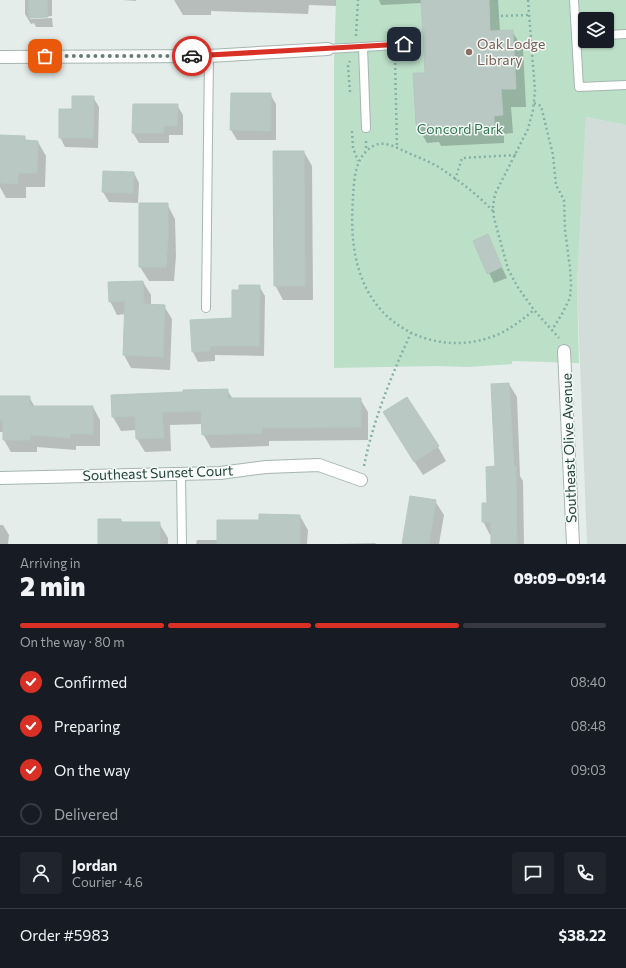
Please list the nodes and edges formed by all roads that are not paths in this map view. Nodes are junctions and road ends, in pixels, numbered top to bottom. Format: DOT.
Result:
graph roads {
  1 [pos="574,0"];
  2 [pos="626,34"];
  3 [pos="614,35"];
  4 [pos="576,36"];
  5 [pos="414,44"];
  6 [pos="363,46"];
  7 [pos="328,49"];
  8 [pos="209,56"];
  9 [pos="0,57"];
  10 [pos="626,85"];
  11 [pos="366,128"];
  12 [pos="206,308"];
  13 [pos="564,351"];
  14 [pos="181,474"];
  15 [pos="0,478"];
  16 [pos="361,480"];
  17 [pos="182,544"];
  18 [pos="573,544"];
  1 -- 4 [label="lane"];
  2 -- 3 [label="lane"];
  4 -- 10 [label="lane"];
  5 -- 6 [label="lane"];
  6 -- 7 [label="lane"];
  6 -- 11 [label="lane"];
  7 -- 8 [label="street"];
  8 -- 9 [label="street"];
  8 -- 12 [label="lane"];
  13 -- 18 [label="street, Southeast Olive Avenue"];
  14 -- 15 [label="street, Southeast Sunset Court"];
  14 -- 16 [label="street, Southeast Sunset Court"];
  14 -- 17 [label="lane"];
}
